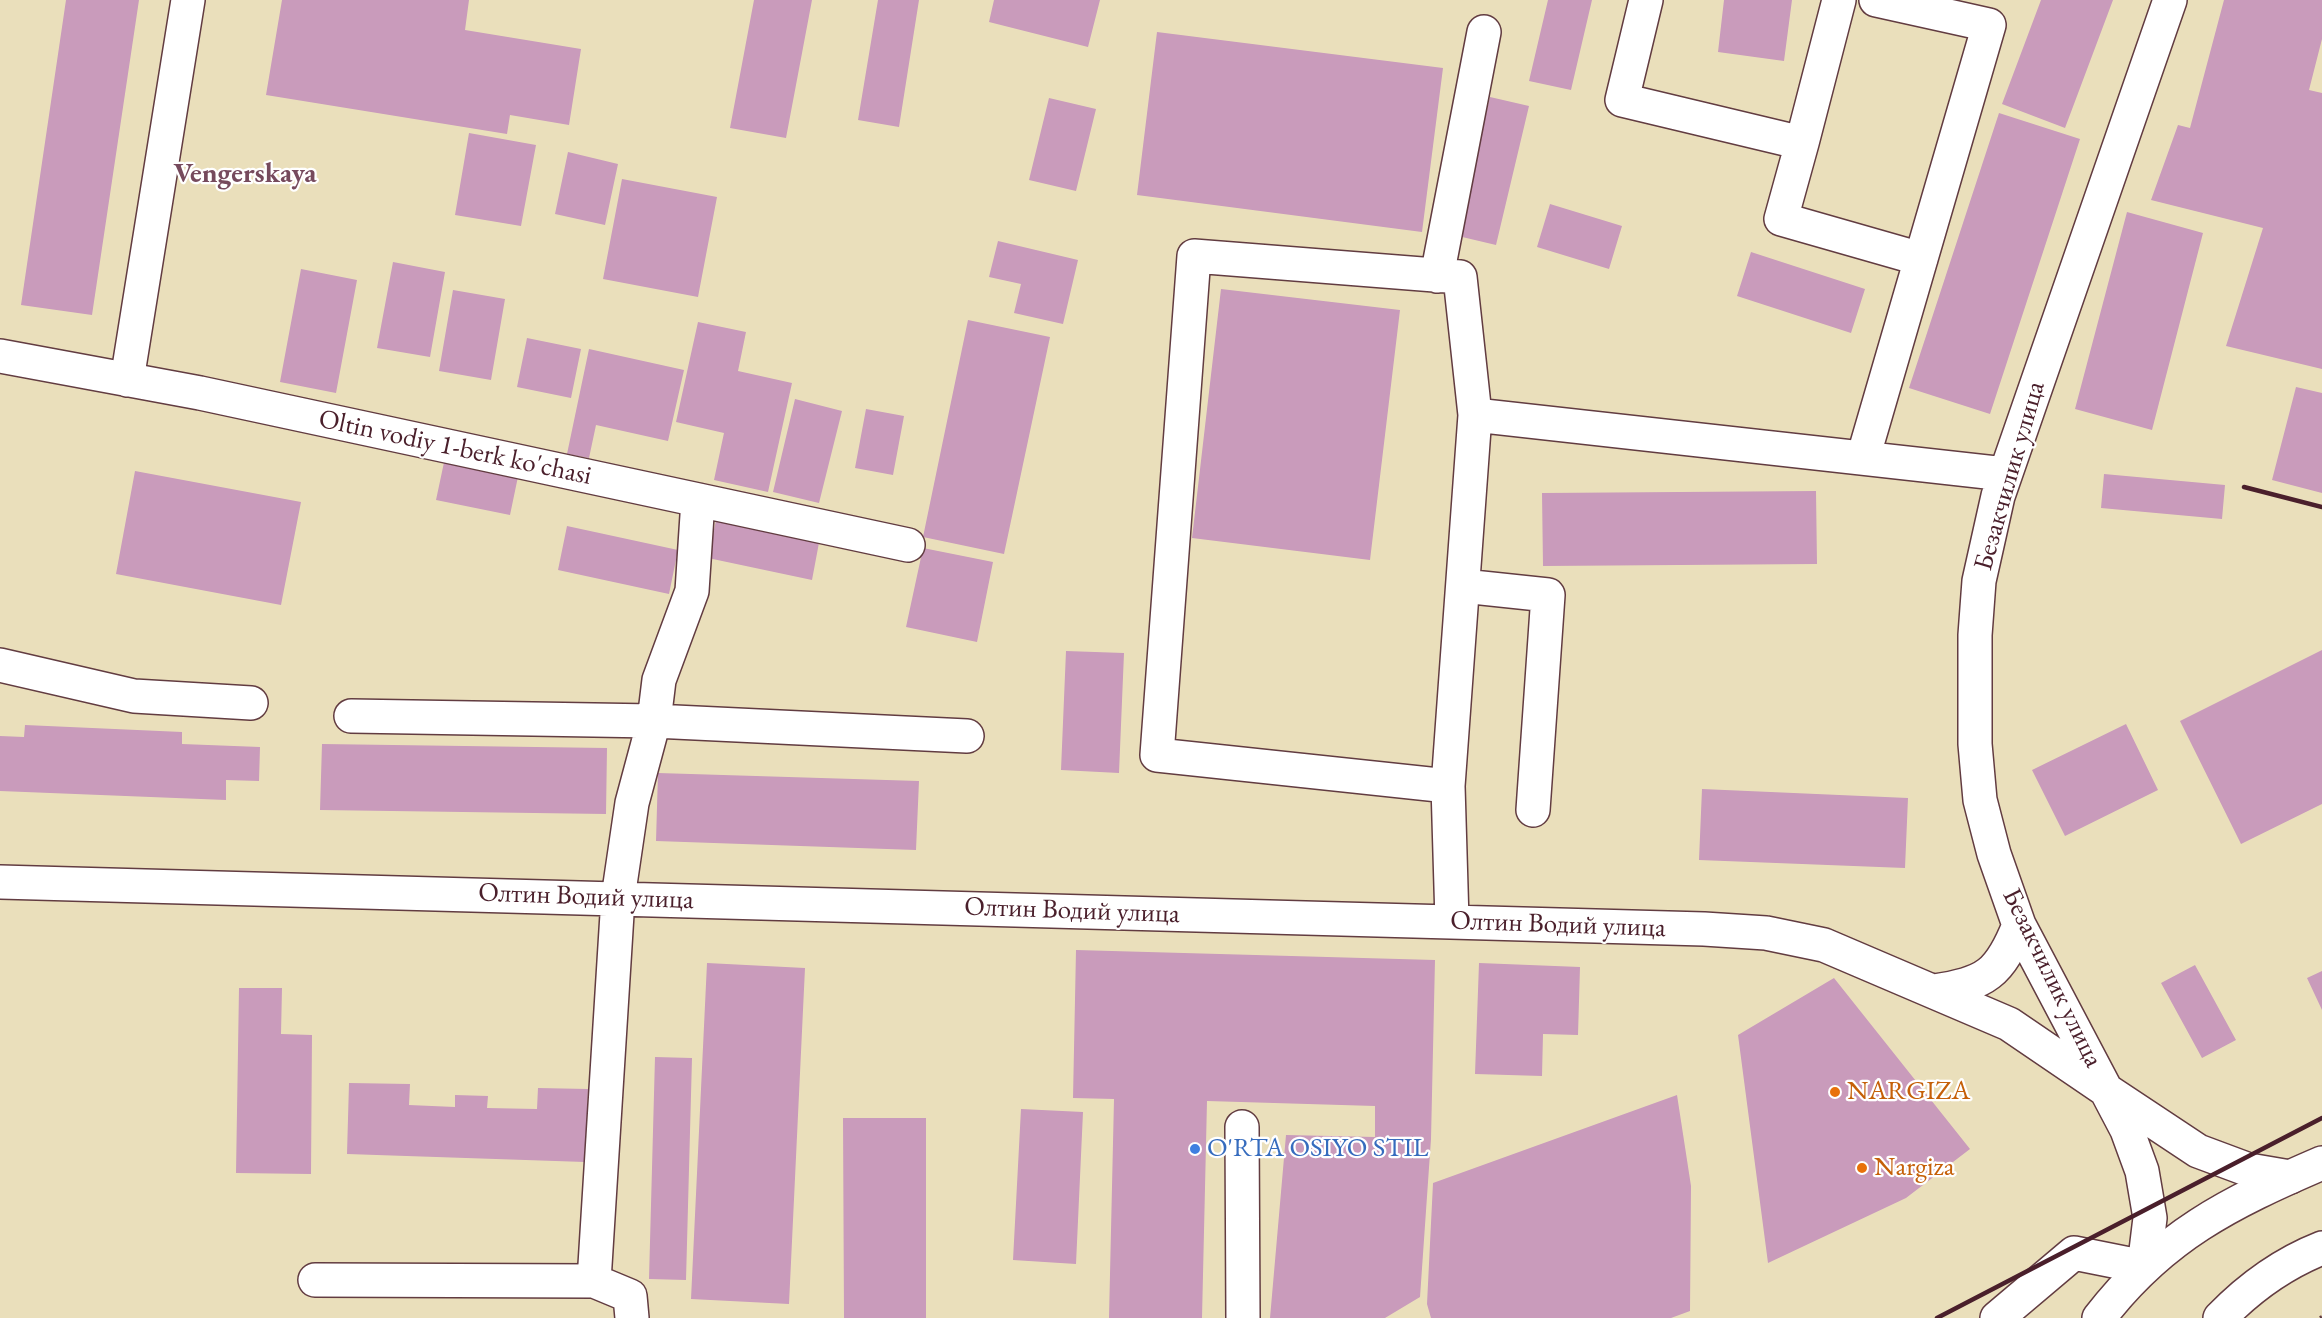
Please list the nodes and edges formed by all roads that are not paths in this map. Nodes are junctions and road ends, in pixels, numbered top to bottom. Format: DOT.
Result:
graph roads {
  1 [pos="188,0"];
  2 [pos="1646,0"];
  3 [pos="1839,0"];
  4 [pos="1876,0"];
  5 [pos="2170,0"];
  6 [pos="1484,32"];
  7 [pos="1802,143"];
  8 [pos="1921,259"];
  9 [pos="1437,276"];
  10 [pos="0,357"];
  11 [pos="127,380"];
  12 [pos="1475,415"];
  13 [pos="1863,458"];
  14 [pos="2005,474"];
  15 [pos="698,500"];
  16 [pos="908,545"];
  17 [pos="1462,586"];
  18 [pos="0,665"];
  19 [pos="251,703"];
  20 [pos="351,716"];
  21 [pos="654,721"];
  22 [pos="967,736"];
  23 [pos="1448,786"];
  24 [pos="1533,810"];
  25 [pos="0,882"];
  26 [pos="618,898"];
  27 [pos="1452,921"];
  28 [pos="2019,925"];
  29 [pos="1934,991"];
  30 [pos="2106,1090"];
  31 [pos="1242,1127"];
  32 [pos="2322,1163"];
  33 [pos="2290,1177"];
  34 [pos="2322,1248"];
  35 [pos="2144,1268"];
  36 [pos="315,1280"];
  37 [pos="594,1281"];
  38 [pos="632,1318"];
  39 [pos="1243,1318"];
  40 [pos="1997,1318"];
  41 [pos="2099,1318"];
  42 [pos="2220,1318"];
  1 -- 11 [label="street"];
  2 -- 7 [label="street"];
  3 -- 7 [label="street"];
  4 -- 8 [label="street"];
  5 -- 14 [label="street, Безакчилик улица"];
  6 -- 9 [label="street"];
  7 -- 8 [label="street"];
  8 -- 13 [label="street"];
  9 -- 12 [label="street"];
  9 -- 23 [label="street"];
  10 -- 11 [label="street, Oltin vodiy 1-berk ko'chasi"];
  11 -- 15 [label="street, Oltin vodiy 1-berk ko'chasi"];
  12 -- 13 [label="street"];
  12 -- 17 [label="street"];
  13 -- 14 [label="street"];
  14 -- 28 [label="street, Безакчилик улица"];
  15 -- 16 [label="street, Oltin vodiy 1-berk ko'chasi"];
  15 -- 21 [label="street"];
  17 -- 23 [label="street"];
  17 -- 24 [label="street"];
  18 -- 19 [label="street"];
  20 -- 21 [label="street"];
  21 -- 22 [label="street"];
  21 -- 26 [label="street"];
  23 -- 27 [label="street"];
  25 -- 26 [label="street, Олтин Водий улица"];
  26 -- 27 [label="street, Олтин Водий улица"];
  26 -- 37 [label="street"];
  27 -- 29 [label="street, Олтин Водий улица"];
  28 -- 29 [label="street"];
  28 -- 30 [label="street, Безакчилик улица"];
  29 -- 30 [label="street, Олтин Водий улица"];
  30 -- 33 [label="street, Олтин Водий улица"];
  30 -- 35 [label="street, Олтин Водий улица"];
  31 -- 39 [label="street"];
  32 -- 33 [label="street"];
  33 -- 35 [label="street"];
  34 -- 42 [label="street"];
  35 -- 40 [label="street"];
  35 -- 41 [label="street"];
  36 -- 37 [label="street"];
  37 -- 38 [label="street"];
}
